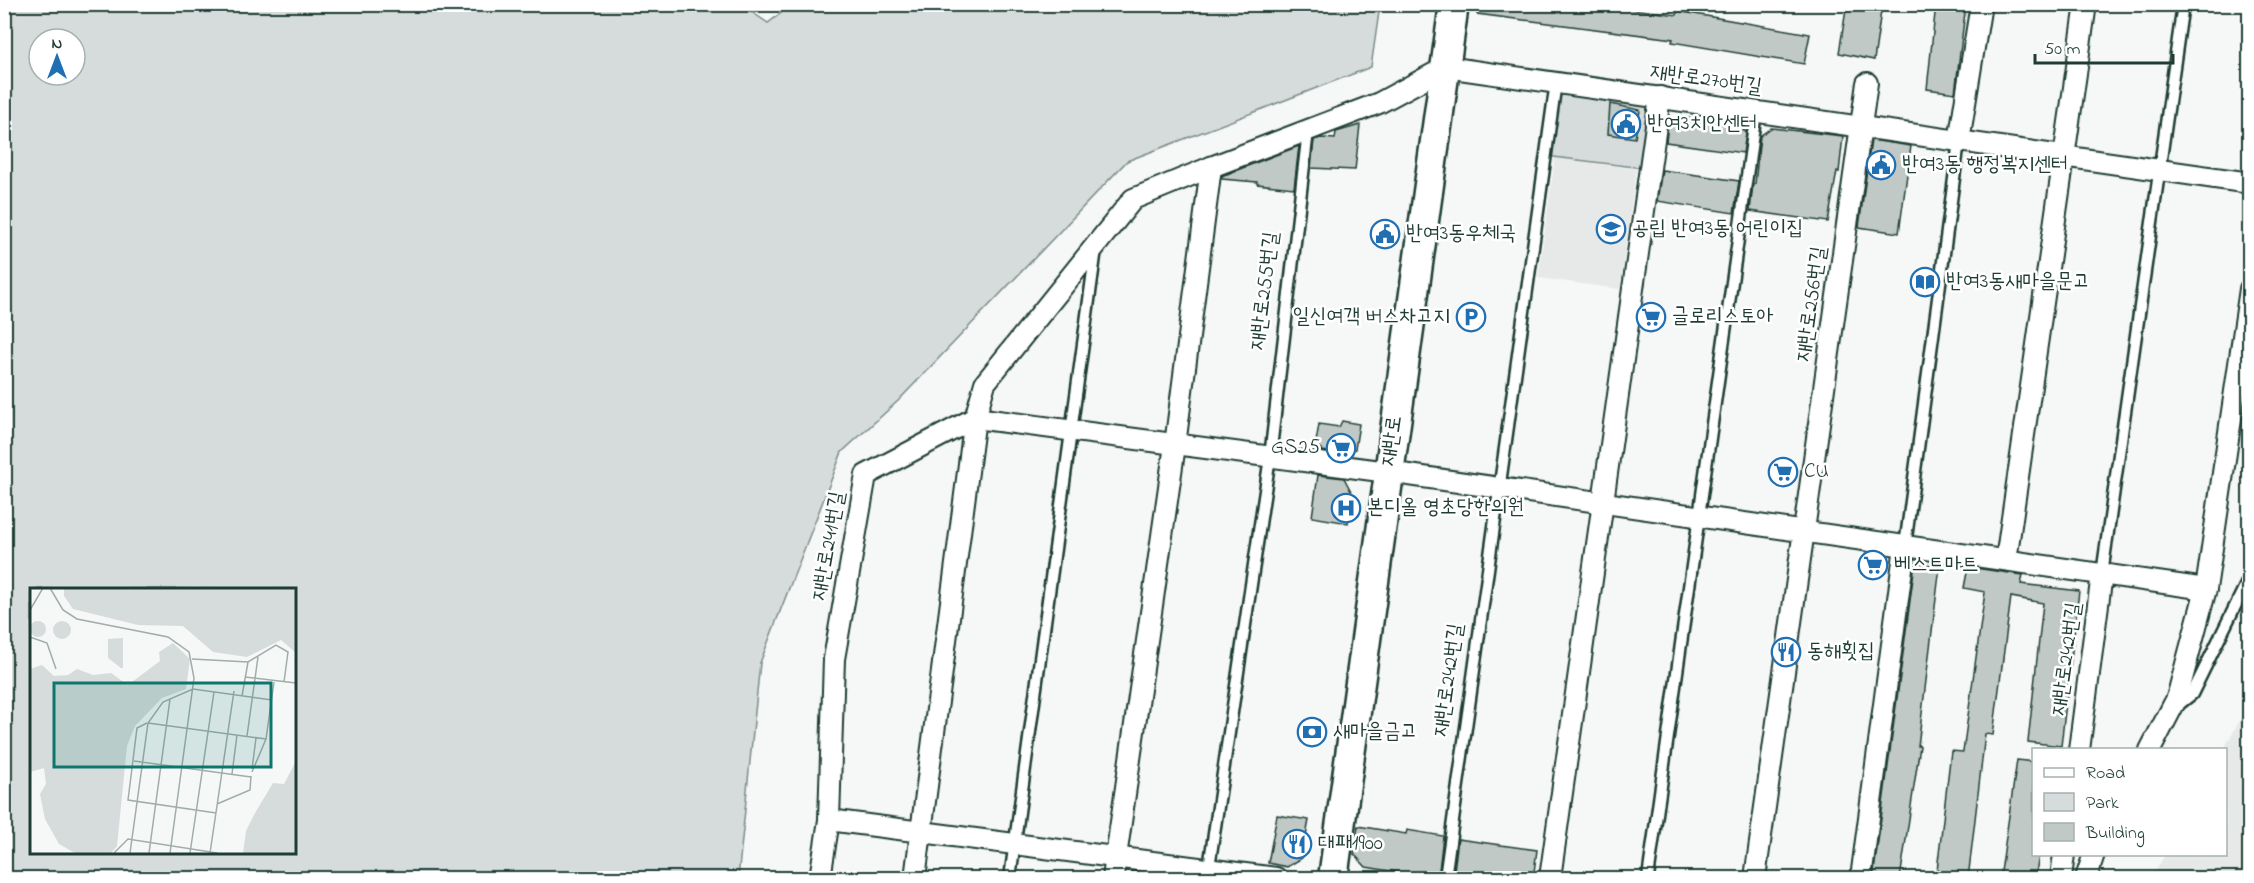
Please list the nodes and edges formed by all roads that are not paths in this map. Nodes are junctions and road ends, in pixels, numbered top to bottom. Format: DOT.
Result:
graph roads {
  1 [pos="1454,4"];
  2 [pos="1981,4"];
  3 [pos="2086,4"];
  4 [pos="2182,4"];
  5 [pos="1446,67"];
  6 [pos="1556,82"];
  7 [pos="1867,83"];
  8 [pos="1660,98"];
  9 [pos="1756,112"];
  10 [pos="1861,127"];
  11 [pos="1308,131"];
  12 [pos="1959,141"];
  13 [pos="2063,156"];
  14 [pos="1211,167"];
  15 [pos="2158,170"];
  16 [pos="2250,183"];
  17 [pos="1097,243"];
  18 [pos="2250,289"];
  19 [pos="975,418"];
  20 [pos="1072,431"];
  21 [pos="1175,445"];
  22 [pos="1270,457"];
  23 [pos="1388,472"];
  24 [pos="1500,488"];
  25 [pos="1603,503"];
  26 [pos="1699,517"];
  27 [pos="1805,532"];
  28 [pos="1905,546"];
  29 [pos="2006,560"];
  30 [pos="2102,574"];
  31 [pos="2250,576"];
  32 [pos="2206,589"];
  33 [pos="2170,711"];
  34 [pos="2079,748"];
  35 [pos="2151,748"];
  36 [pos="829,820"];
  37 [pos="922,832"];
  38 [pos="1015,844"];
  39 [pos="2064,856"];
  40 [pos="2094,856"];
  41 [pos="1116,857"];
  42 [pos="1208,874"];
  43 [pos="820,879"];
  44 [pos="915,879"];
  45 [pos="1010,879"];
  46 [pos="1113,879"];
  47 [pos="1276,879"];
  48 [pos="1333,879"];
  49 [pos="1445,879"];
  50 [pos="1550,879"];
  51 [pos="1648,879"];
  52 [pos="1755,879"];
  53 [pos="1861,879"];
  54 [pos="2061,879"];
  55 [pos="2086,879"];
  1 -- 5 [label="main road, 재반로"];
  2 -- 12 [label="street"];
  3 -- 13 [label="street"];
  4 -- 15 [label="lane"];
  5 -- 6 [label="street, 재반로270번길"];
  5 -- 11 [label="street"];
  5 -- 23 [label="main road, 재반로"];
  6 -- 8 [label="street, 재반로270번길"];
  6 -- 24 [label="lane"];
  7 -- 10 [label="street, 재반로256번길"];
  8 -- 9 [label="street, 재반로270번길"];
  8 -- 25 [label="street"];
  9 -- 10 [label="street, 재반로270번길"];
  9 -- 26 [label="lane"];
  10 -- 12 [label="street, 재반로270번길"];
  10 -- 27 [label="street, 재반로256번길"];
  11 -- 14 [label="street"];
  11 -- 22 [label="lane, 재반로255번길"];
  12 -- 13 [label="street, 재반로270번길"];
  12 -- 28 [label="lane"];
  13 -- 15 [label="street, 재반로270번길"];
  13 -- 29 [label="street"];
  14 -- 17 [label="street"];
  14 -- 21 [label="street"];
  15 -- 16 [label="street, 재반로270번길"];
  15 -- 30 [label="lane"];
  17 -- 19 [label="street"];
  17 -- 20 [label="lane"];
  18 -- 32 [label="street"];
  19 -- 20 [label="street"];
  19 -- 36 [label="street, 재반로241번길"];
  19 -- 37 [label="street"];
  20 -- 21 [label="street"];
  20 -- 38 [label="lane"];
  21 -- 22 [label="street"];
  21 -- 41 [label="street"];
  22 -- 23 [label="street"];
  22 -- 42 [label="lane"];
  23 -- 24 [label="street"];
  23 -- 48 [label="main road, 재반로"];
  24 -- 25 [label="street"];
  24 -- 49 [label="lane, 재반로242번길"];
  25 -- 26 [label="street"];
  25 -- 50 [label="street"];
  26 -- 27 [label="street"];
  26 -- 51 [label="lane"];
  27 -- 28 [label="street"];
  27 -- 52 [label="street"];
  28 -- 29 [label="street"];
  28 -- 53 [label="street"];
  29 -- 30 [label="street"];
  30 -- 32 [label="street"];
  30 -- 34 [label="street, 재반로242번길"];
  31 -- 33 [label="lane"];
  32 -- 33 [label="street"];
  33 -- 35 [label="street"];
  36 -- 37 [label="street"];
  36 -- 43 [label="street"];
  37 -- 38 [label="street"];
  37 -- 44 [label="street"];
  38 -- 41 [label="street"];
  38 -- 45 [label="lane"];
  39 -- 54 [label="street"];
  40 -- 55 [label="street"];
  41 -- 42 [label="street"];
  41 -- 46 [label="street"];
  42 -- 47 [label="street"];
}
